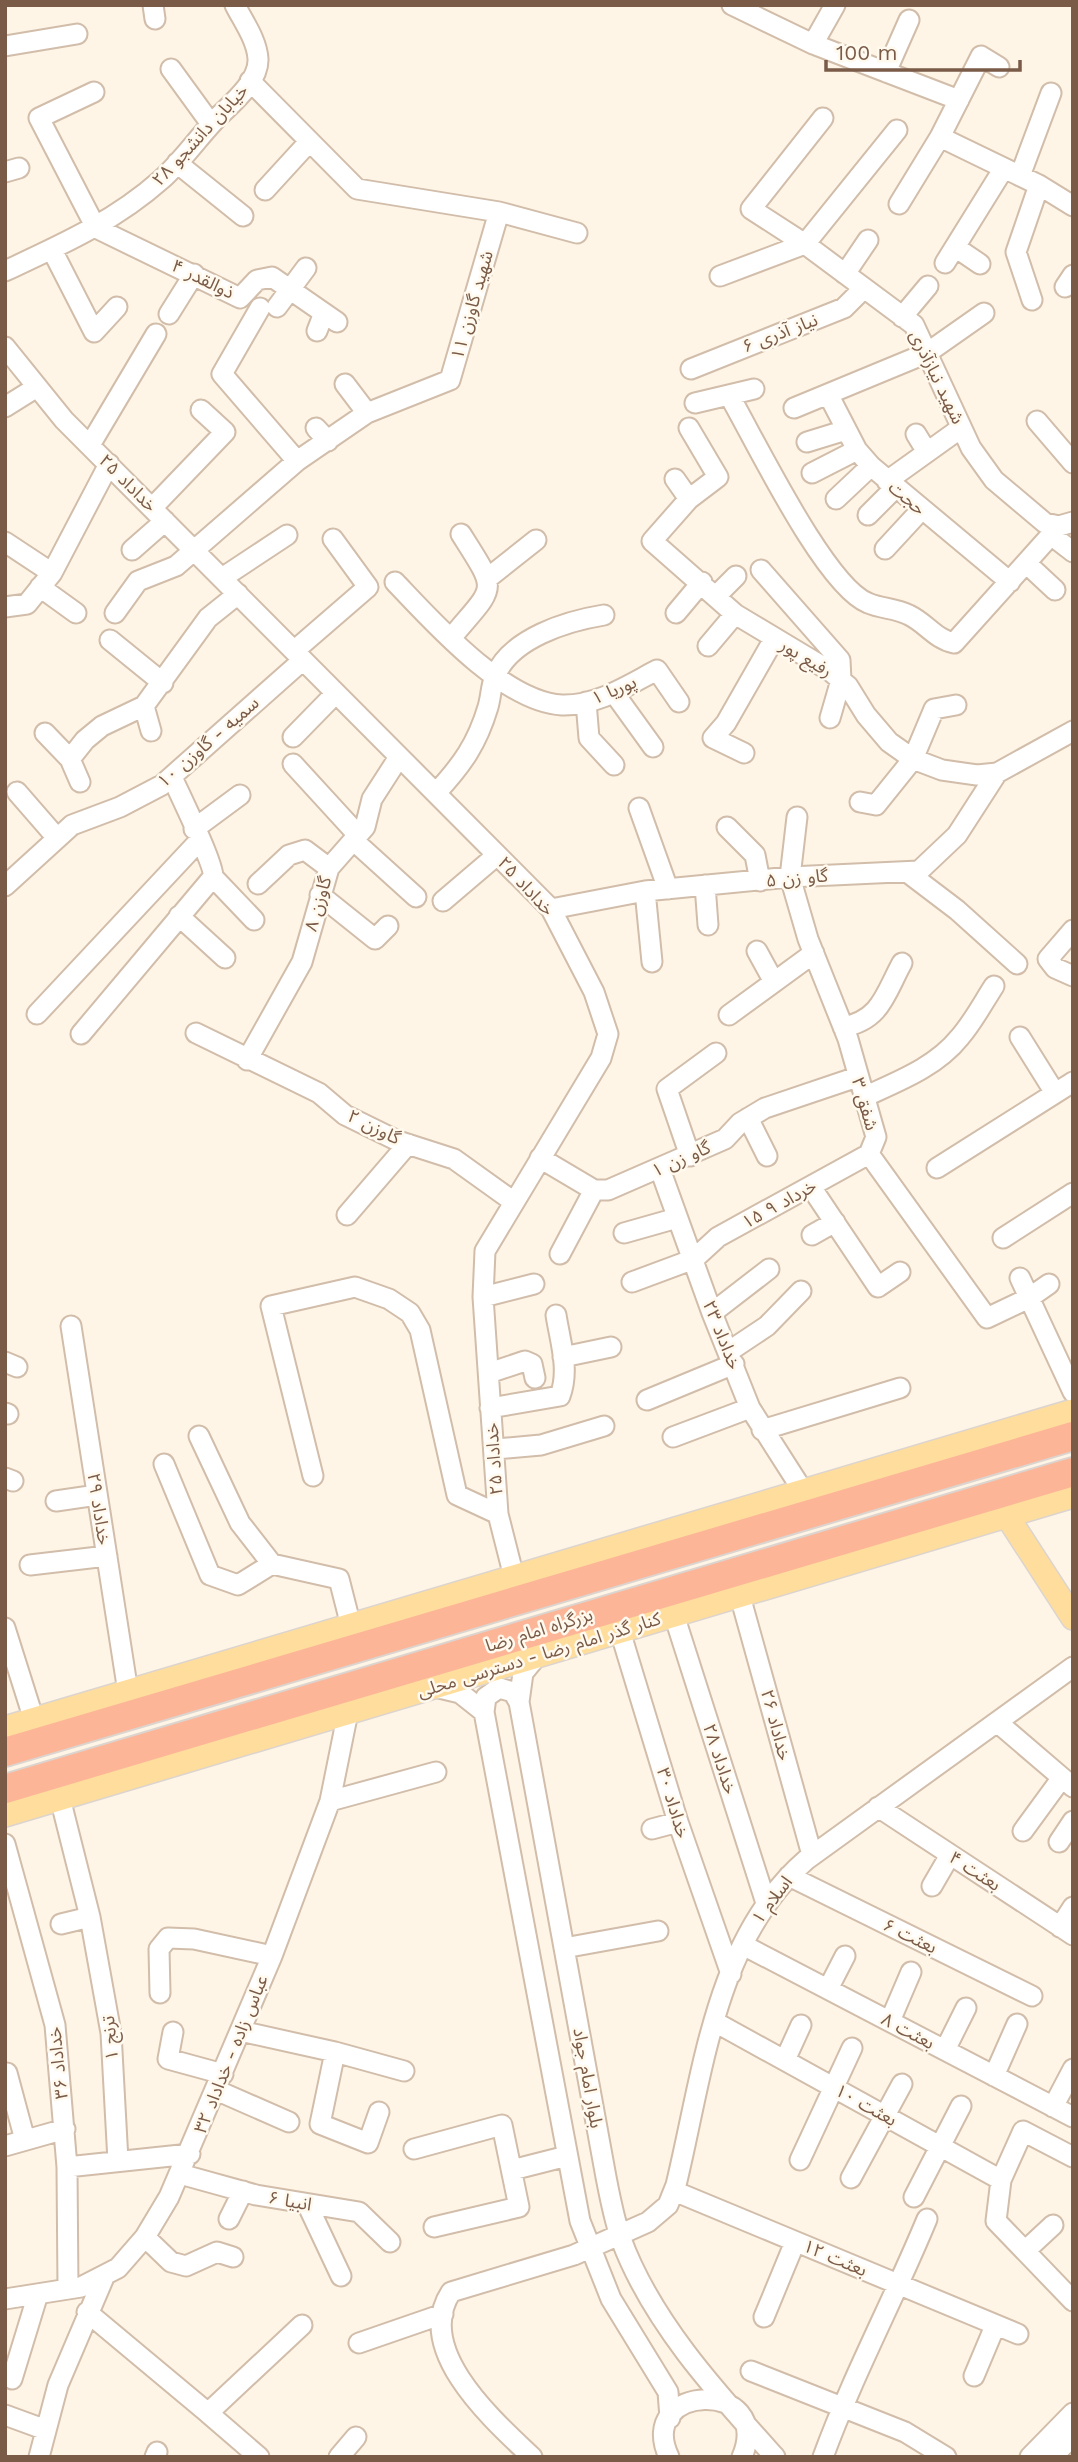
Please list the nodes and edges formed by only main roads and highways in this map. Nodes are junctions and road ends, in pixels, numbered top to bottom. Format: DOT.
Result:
graph roads {
  1 [pos="1073,1411"];
  2 [pos="1073,1436"];
  3 [pos="1073,1472"];
  4 [pos="1073,1496"];
  5 [pos="1003,1505"];
  6 [pos="685,1527"];
  7 [pos="754,1530"];
  8 [pos="830,1544"];
  9 [pos="779,1584"];
  10 [pos="518,1588"];
  11 [pos="1073,1618"];
  12 [pos="266,1651"];
  13 [pos="212,1691"];
  14 [pos="5,1728"];
  15 [pos="38,1730"];
  16 [pos="141,1749"];
  17 [pos="220,1751"];
  18 [pos="5,1752"];
  19 [pos="5,1789"];
  20 [pos="5,1815"];
  1 -- 6 [label="main road"];
  2 -- 7 [label="highway, بزرگراه امام رضا"];
  3 -- 5 [label="highway, بزرگراه امام رضا"];
  4 -- 5 [label="main road, کنار گذر امام رضا - دسترسی محلی"];
  5 -- 8 [label="highway, بزرگراه امام رضا"];
  5 -- 9 [label="main road, کنار گذر امام رضا - دسترسی محلی"];
  5 -- 11 [label="main road"];
  6 -- 7 [label="main road"];
  6 -- 10 [label="main road"];
  7 -- 10 [label="highway, بزرگراه امام رضا"];
  8 -- 9 [label="main road"];
  8 -- 16 [label="highway, بزرگراه امام رضا"];
  9 -- 17 [label="main road, کنار گذر امام رضا - دسترسی محلی"];
  10 -- 12 [label="main road"];
  10 -- 13 [label="highway, بزرگراه امام رضا"];
  12 -- 13 [label="main road"];
  12 -- 15 [label="main road"];
  13 -- 15 [label="highway, بزرگراه امام رضا"];
  14 -- 15 [label="main road"];
  15 -- 18 [label="highway, بزرگراه امام رضا"];
  16 -- 17 [label="main road"];
  16 -- 19 [label="highway, بزرگراه امام رضا"];
  17 -- 20 [label="main road, کنار گذر امام رضا - دسترسی محلی"];
}
